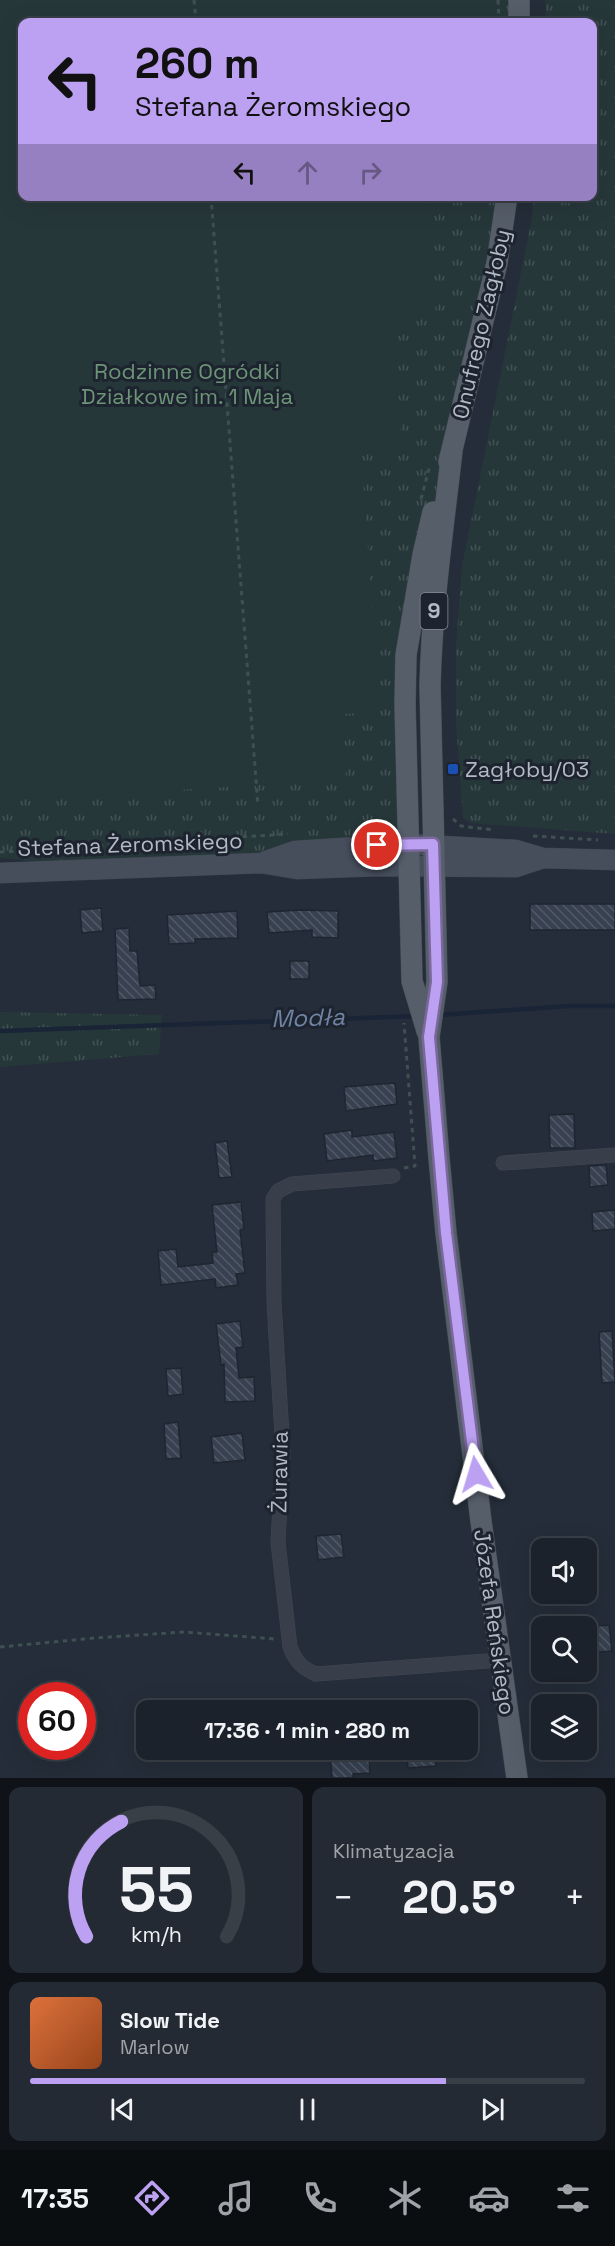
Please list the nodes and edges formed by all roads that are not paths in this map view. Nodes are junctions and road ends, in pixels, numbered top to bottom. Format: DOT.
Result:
graph roads {
  1 [pos="519,0"];
  2 [pos="519,18"];
  3 [pos="506,201"];
  4 [pos="452,451"];
  5 [pos="407,844"];
  6 [pos="433,844"];
  7 [pos="543,858"];
  8 [pos="615,860"];
  9 [pos="261,863"];
  10 [pos="408,866"];
  11 [pos="433,867"];
  12 [pos="0,873"];
  13 [pos="429,1037"];
  14 [pos="615,1155"];
  15 [pos="503,1163"];
  16 [pos="393,1176"];
  17 [pos="500,1660"];
  18 [pos="517,1778"];
  1 -- 2 [label="main road"];
  3 -- 4 [label="main road, Onufrego Zagłoby / 9"];
  4 -- 5 [label="main road, Onufrego Zagłoby / 9"];
  4 -- 6 [label="main road, Onufrego Zagłoby / 9"];
  5 -- 6 [label="street, Stefana Żeromskiego"];
  5 -- 9 [label="street, Stefana Żeromskiego"];
  5 -- 10 [label="main road, Józefa Reńskiego / 9"];
  6 -- 7 [label="street, Stefana Żeromskiego"];
  6 -- 11 [label="main road, Józefa Reńskiego / 9"];
  7 -- 8 [label="street, Stefana Żeromskiego"];
  7 -- 11 [label="street, Stefana Żeromskiego"];
  9 -- 10 [label="street, Stefana Żeromskiego"];
  9 -- 12 [label="street, Stefana Żeromskiego"];
  10 -- 11 [label="street, Stefana Żeromskiego"];
  10 -- 13 [label="main road, Józefa Reńskiego / 9"];
  11 -- 13 [label="main road, Józefa Reńskiego / 9"];
  13 -- 17 [label="main road, Józefa Reńskiego / 9"];
  14 -- 15 [label="street"];
  16 -- 17 [label="street, Żurawia"];
  17 -- 18 [label="main road, Józefa Reńskiego / 9"];
}
